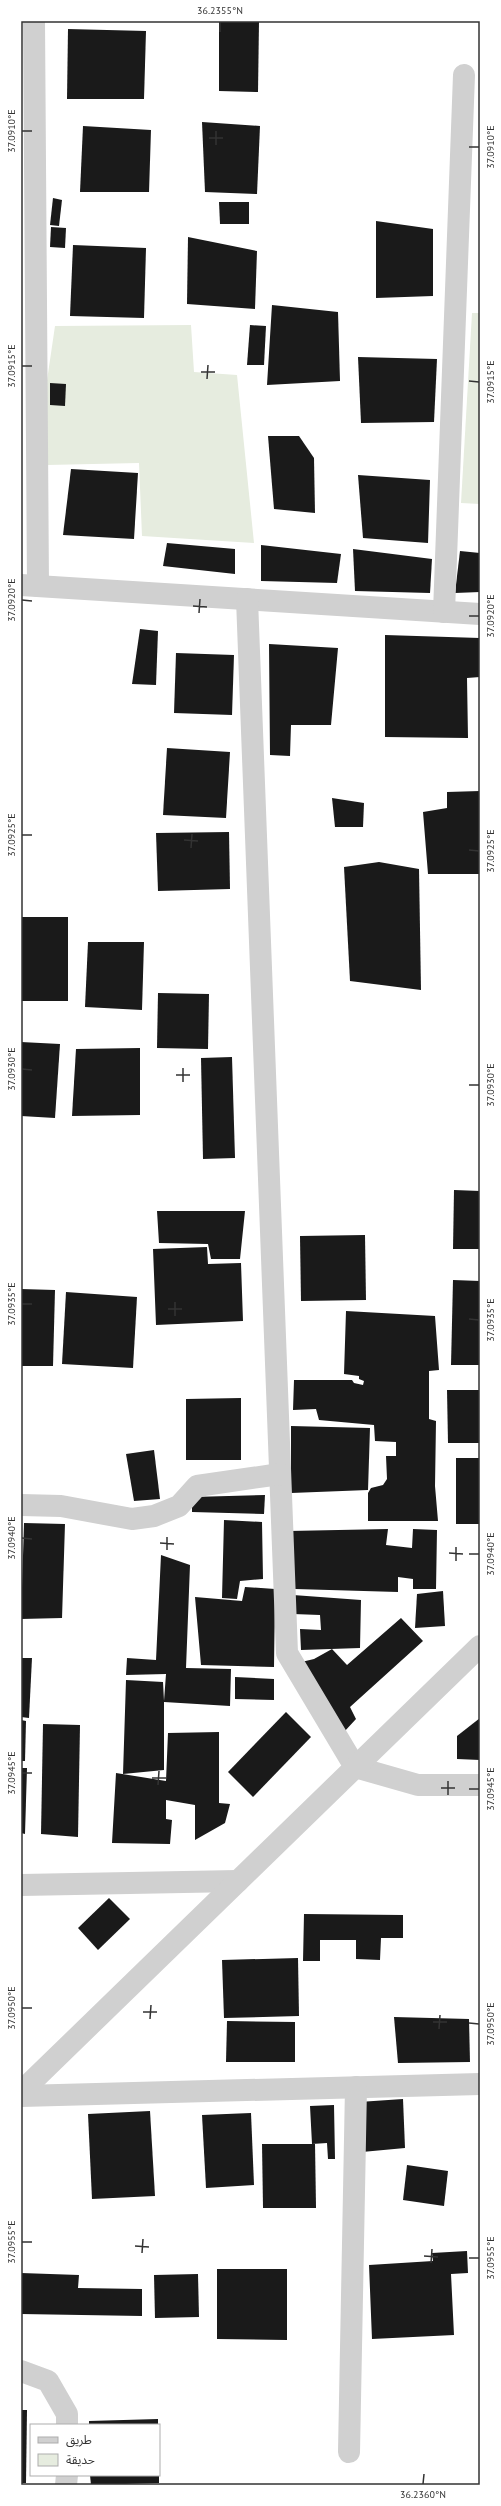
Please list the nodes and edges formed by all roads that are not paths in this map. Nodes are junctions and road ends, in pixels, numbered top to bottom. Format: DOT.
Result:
graph roads {
  1 [pos="34,21"];
  2 [pos="464,75"];
  3 [pos="29,585"];
  4 [pos="247,599"];
  5 [pos="444,612"];
  6 [pos="480,614"];
  7 [pos="280,1474"];
  8 [pos="21,1505"];
  9 [pos="480,1646"];
  10 [pos="355,1767"];
  11 [pos="480,1785"];
  12 [pos="238,1881"];
  13 [pos="21,1885"];
  14 [pos="480,2084"];
  15 [pos="356,2087"];
  16 [pos="21,2092"];
  17 [pos="21,2096"];
  18 [pos="21,2371"];
  19 [pos="67,2424"];
  20 [pos="349,2452"];
  1 -- 3 [label="street"];
  2 -- 5 [label="street"];
  3 -- 4 [label="street"];
  4 -- 5 [label="street"];
  4 -- 7 [label="street"];
  5 -- 6 [label="street"];
  7 -- 8 [label="street"];
  7 -- 10 [label="street"];
  9 -- 10 [label="street"];
  10 -- 11 [label="street"];
  10 -- 12 [label="street"];
  12 -- 13 [label="street"];
  12 -- 16 [label="street"];
  14 -- 15 [label="street"];
  15 -- 17 [label="street"];
  15 -- 20 [label="street"];
  18 -- 19 [label="street"];
}
